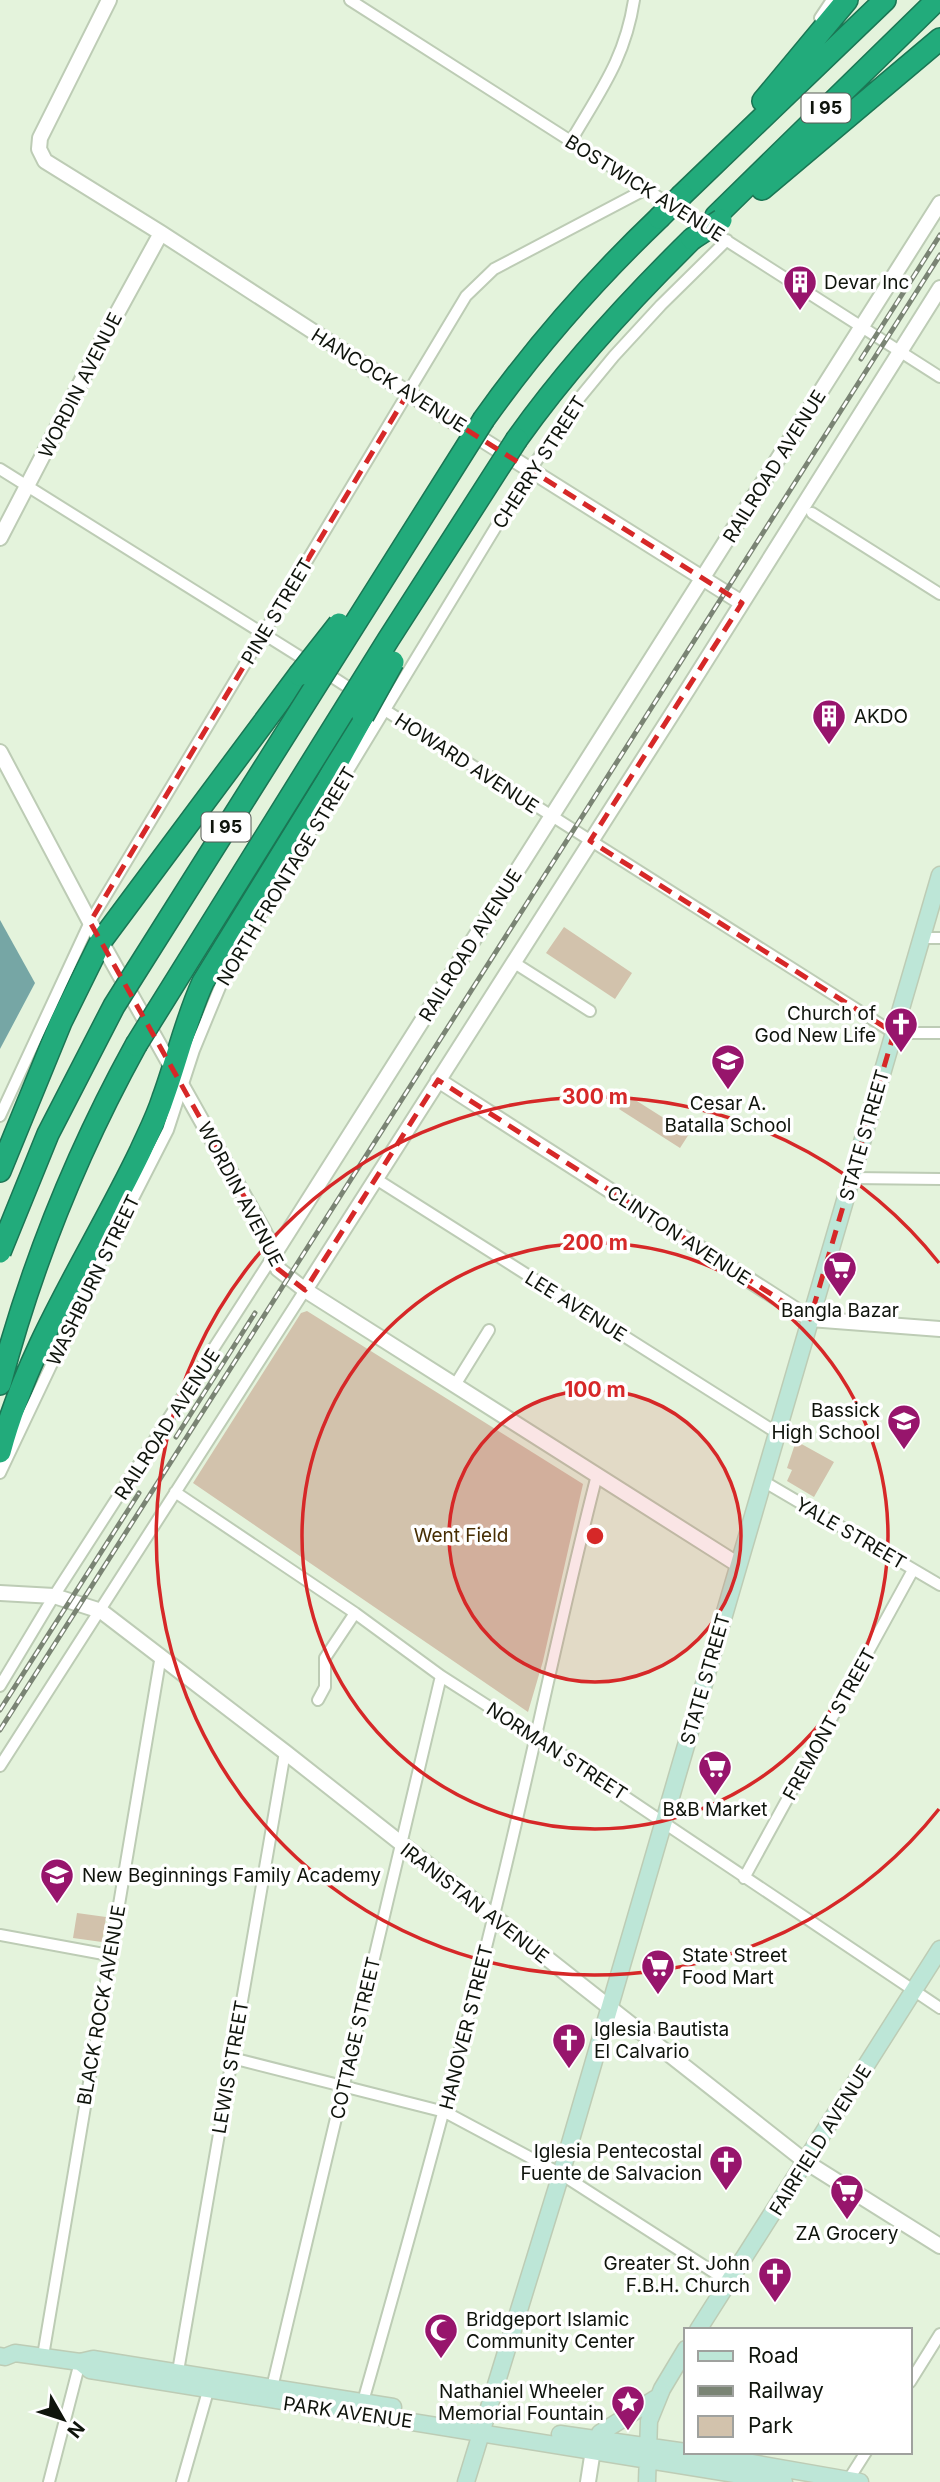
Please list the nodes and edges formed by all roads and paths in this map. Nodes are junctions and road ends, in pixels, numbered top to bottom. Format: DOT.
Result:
graph roads {
  1 [pos="109,0"];
  2 [pos="350,0"];
  3 [pos="634,0"];
  4 [pos="832,0"];
  5 [pos="847,0"];
  6 [pos="885,0"];
  7 [pos="937,0"];
  8 [pos="805,38"];
  9 [pos="940,39"];
  10 [pos="570,141"];
  11 [pos="646,189"];
  12 [pos="682,195"];
  13 [pos="940,203"];
  14 [pos="721,225"];
  15 [pos="161,233"];
  16 [pos="940,288"];
  17 [pos="863,326"];
  18 [pos="900,351"];
  19 [pos="940,377"];
  20 [pos="408,393"];
  21 [pos="0,469"];
  22 [pos="531,469"];
  23 [pos="28,485"];
  24 [pos="812,513"];
  25 [pos="0,538"];
  26 [pos="396,555"];
  27 [pos="704,578"];
  28 [pos="940,594"];
  29 [pos="742,603"];
  30 [pos="263,633"];
  31 [pos="388,640"];
  32 [pos="385,710"];
  33 [pos="0,752"];
  34 [pos="551,817"];
  35 [pos="590,841"];
  36 [pos="940,875"];
  37 [pos="90,922"];
  38 [pos="922,938"];
  39 [pos="940,938"];
  40 [pos="101,941"];
  41 [pos="513,962"];
  42 [pos="590,1011"];
  43 [pos="894,1033"];
  44 [pos="940,1033"];
  45 [pos="178,1077"];
  46 [pos="438,1080"];
  47 [pos="0,1116"];
  48 [pos="0,1171"];
  49 [pos="852,1178"];
  50 [pos="376,1179"];
  51 [pos="940,1179"];
  52 [pos="0,1252"];
  53 [pos="275,1254"];
  54 [pos="305,1290"];
  55 [pos="810,1319"];
  56 [pos="940,1329"];
  57 [pos="489,1330"];
  58 [pos="0,1384"];
  59 [pos="455,1385"];
  60 [pos="777,1433"];
  61 [pos="0,1452"];
  62 [pos="0,1473"];
  63 [pos="597,1475"];
  64 [pos="762,1481"];
  65 [pos="175,1492"];
  66 [pos="737,1563"];
  67 [pos="913,1570"];
  68 [pos="940,1585"];
  69 [pos="0,1593"];
  70 [pos="54,1597"];
  71 [pos="101,1611"];
  72 [pos="355,1613"];
  73 [pos="161,1656"];
  74 [pos="441,1676"];
  75 [pos="0,1686"];
  76 [pos="318,1700"];
  77 [pos="536,1737"];
  78 [pos="285,1752"];
  79 [pos="0,1766"];
  80 [pos="664,1823"];
  81 [pos="400,1844"];
  82 [pos="744,1878"];
  83 [pos="494,1917"];
  84 [pos="0,1935"];
  85 [pos="940,1949"];
  86 [pos="109,1955"];
  87 [pos="914,1990"];
  88 [pos="608,2008"];
  89 [pos="940,2008"];
  90 [pos="232,2058"];
  91 [pos="343,2086"];
  92 [pos="445,2112"];
  93 [pos="806,2162"];
  94 [pos="561,2175"];
  95 [pos="940,2246"];
  96 [pos="729,2282"];
  97 [pos="699,2328"];
  98 [pos="940,2334"];
  99 [pos="5,2351"];
  100 [pos="684,2352"];
  101 [pos="43,2356"];
  102 [pos="80,2362"];
  103 [pos="177,2377"];
  104 [pos="912,2379"];
  105 [pos="210,2383"];
  106 [pos="270,2394"];
  107 [pos="658,2397"];
  108 [pos="361,2407"];
  109 [pos="483,2428"];
  110 [pos="595,2444"];
  111 [pos="646,2452"];
  112 [pos="684,2452"];
  113 [pos="693,2454"];
  114 [pos="865,2454"];
  115 [pos="754,2474"];
  116 [pos="852,2481"];
  117 [pos="49,2482"];
  118 [pos="182,2482"];
  119 [pos="466,2482"];
  120 [pos="588,2482"];
  121 [pos="647,2482"];
  122 [pos="784,2482"];
  1 -- 15 [label="street, HANCOCK AVENUE"];
  2 -- 10 [label="street, BOSTWICK AVENUE"];
  3 -- 10 [label="street"];
  4 -- 8 [label="street"];
  5 -- 12 [label="highway"];
  6 -- 12 [label="highway, I 95"];
  7 -- 14 [label="highway, I 95"];
  9 -- 14 [label="highway"];
  10 -- 11 [label="street, BOSTWICK AVENUE"];
  11 -- 14 [label="street, BOSTWICK AVENUE"];
  11 -- 20 [label="street, PINE STREET"];
  12 -- 26 [label="highway, I 95, bridge"];
  13 -- 17 [label="street, RAILROAD AVENUE"];
  14 -- 17 [label="street, BOSTWICK AVENUE"];
  14 -- 22 [label="street, CHERRY STREET"];
  14 -- 31 [label="highway, I 95, bridge"];
  15 -- 20 [label="street, HANCOCK AVENUE"];
  15 -- 23 [label="street, WORDIN AVENUE"];
  16 -- 18 [label="street"];
  17 -- 18 [label="street, BOSTWICK AVENUE"];
  17 -- 27 [label="street, RAILROAD AVENUE"];
  18 -- 19 [label="street, BOSTWICK AVENUE"];
  18 -- 29 [label="street"];
  20 -- 22 [label="street, HANCOCK AVENUE"];
  20 -- 30 [label="street, PINE STREET"];
  21 -- 23 [label="street, HOWARD AVENUE"];
  22 -- 27 [label="street, HANCOCK AVENUE"];
  22 -- 32 [label="street, CHERRY STREET"];
  23 -- 25 [label="street, WORDIN AVENUE"];
  23 -- 30 [label="street, HOWARD AVENUE"];
  24 -- 28 [label="street"];
  26 -- 40 [label="highway, bridge"];
  26 -- 52 [label="highway, I 95, bridge"];
  27 -- 29 [label="street, HANCOCK AVENUE"];
  27 -- 34 [label="street, RAILROAD AVENUE"];
  29 -- 35 [label="street"];
  30 -- 32 [label="street, HOWARD AVENUE"];
  30 -- 37 [label="street, PINE STREET"];
  31 -- 45 [label="highway, bridge"];
  31 -- 58 [label="highway, I 95, bridge"];
  32 -- 34 [label="street, HOWARD AVENUE"];
  32 -- 45 [label="street, NORTH FRONTAGE STREET"];
  33 -- 37 [label="street, WORDIN AVENUE"];
  34 -- 35 [label="street, HOWARD AVENUE"];
  34 -- 53 [label="street, RAILROAD AVENUE"];
  35 -- 41 [label="street"];
  35 -- 43 [label="street, HOWARD AVENUE"];
  36 -- 38 [label="main road, STATE STREET"];
  37 -- 40 [label="street, WORDIN AVENUE"];
  37 -- 47 [label="street, PINE STREET"];
  38 -- 39 [label="street"];
  38 -- 43 [label="main road, STATE STREET"];
  40 -- 45 [label="street, WORDIN AVENUE"];
  40 -- 48 [label="highway"];
  41 -- 42 [label="street"];
  41 -- 46 [label="street"];
  43 -- 44 [label="street"];
  43 -- 49 [label="main road, STATE STREET"];
  45 -- 53 [label="street, WORDIN AVENUE"];
  45 -- 61 [label="highway"];
  45 -- 62 [label="street, WASHBURN STREET"];
  46 -- 50 [label="street"];
  46 -- 55 [label="street, CLINTON AVENUE"];
  49 -- 51 [label="street"];
  49 -- 55 [label="main road, STATE STREET"];
  50 -- 54 [label="street"];
  50 -- 60 [label="street, LEE AVENUE"];
  53 -- 54 [label="street, WORDIN AVENUE"];
  53 -- 70 [label="street, RAILROAD AVENUE"];
  54 -- 59 [label="street, WORDIN AVENUE"];
  54 -- 65 [label="street"];
  55 -- 56 [label="street, CLINTON AVENUE"];
  55 -- 60 [label="main road, STATE STREET"];
  57 -- 59 [label="street"];
  59 -- 63 [label="street, WORDIN AVENUE"];
  60 -- 64 [label="main road, STATE STREET"];
  63 -- 66 [label="street, WORDIN AVENUE"];
  63 -- 77 [label="street, HANOVER STREET"];
  64 -- 66 [label="main road, STATE STREET"];
  64 -- 67 [label="street, YALE STREET"];
  65 -- 71 [label="street"];
  65 -- 72 [label="street, NORMAN STREET"];
  66 -- 80 [label="main road, STATE STREET"];
  67 -- 68 [label="street, YALE STREET"];
  67 -- 82 [label="street, FREMONT STREET"];
  69 -- 70 [label="street, IRANISTAN AVENUE"];
  70 -- 71 [label="street, IRANISTAN AVENUE"];
  70 -- 75 [label="street, RAILROAD AVENUE"];
  71 -- 73 [label="street, IRANISTAN AVENUE"];
  71 -- 79 [label="street"];
  72 -- 74 [label="street, NORMAN STREET"];
  72 -- 76 [label="street"];
  73 -- 78 [label="street, IRANISTAN AVENUE"];
  73 -- 86 [label="street, BLACK ROCK AVENUE"];
  74 -- 77 [label="street, NORMAN STREET"];
  74 -- 81 [label="street, COTTAGE STREET"];
  77 -- 80 [label="street, NORMAN STREET"];
  77 -- 83 [label="street, HANOVER STREET"];
  78 -- 81 [label="street, IRANISTAN AVENUE"];
  78 -- 90 [label="street, LEWIS STREET"];
  80 -- 82 [label="street, NORMAN STREET"];
  80 -- 88 [label="main road, STATE STREET"];
  81 -- 83 [label="street, IRANISTAN AVENUE"];
  81 -- 91 [label="street, COTTAGE STREET"];
  82 -- 87 [label="street, NORMAN STREET"];
  83 -- 88 [label="street, IRANISTAN AVENUE"];
  83 -- 92 [label="street, HANOVER STREET"];
  84 -- 86 [label="street"];
  85 -- 87 [label="main road, FAIRFIELD AVENUE"];
  86 -- 101 [label="street, BLACK ROCK AVENUE"];
  87 -- 89 [label="street, NORMAN STREET"];
  87 -- 93 [label="main road, FAIRFIELD AVENUE"];
  88 -- 93 [label="street, IRANISTAN AVENUE"];
  88 -- 94 [label="main road, STATE STREET"];
  90 -- 91 [label="street"];
  90 -- 103 [label="street, LEWIS STREET"];
  91 -- 92 [label="street"];
  91 -- 106 [label="street, COTTAGE STREET"];
  92 -- 94 [label="street"];
  92 -- 108 [label="street, HANOVER STREET"];
  93 -- 95 [label="street, IRANISTAN AVENUE"];
  93 -- 96 [label="main road, FAIRFIELD AVENUE"];
  94 -- 96 [label="street"];
  94 -- 109 [label="main road, STATE STREET"];
  96 -- 97 [label="main road, FAIRFIELD AVENUE"];
  98 -- 104 [label="street"];
  99 -- 101 [label="main road, PARK AVENUE"];
  100 -- 107 [label="main road"];
  101 -- 102 [label="main road, PARK AVENUE"];
  102 -- 103 [label="main road, PARK AVENUE"];
  102 -- 117 [label="street"];
  103 -- 105 [label="main road, PARK AVENUE"];
  105 -- 106 [label="main road, PARK AVENUE"];
  105 -- 118 [label="street"];
  106 -- 108 [label="main road, PARK AVENUE"];
  107 -- 110 [label="main road"];
  107 -- 111 [label="main road"];
  108 -- 109 [label="main road, PARK AVENUE"];
  109 -- 110 [label="main road, PARK AVENUE"];
  109 -- 119 [label="main road, STATE STREET"];
  110 -- 111 [label="main road, PARK AVENUE"];
  110 -- 120 [label="street"];
  111 -- 112 [label="main road, PARK AVENUE"];
  111 -- 115 [label="main road, PARK AVENUE"];
  111 -- 121 [label="main road"];
  113 -- 115 [label="main road, PARK AVENUE"];
  114 -- 116 [label="street"];
  115 -- 116 [label="main road, PARK AVENUE"];
  115 -- 122 [label="main road, PARK AVENUE"];
}
